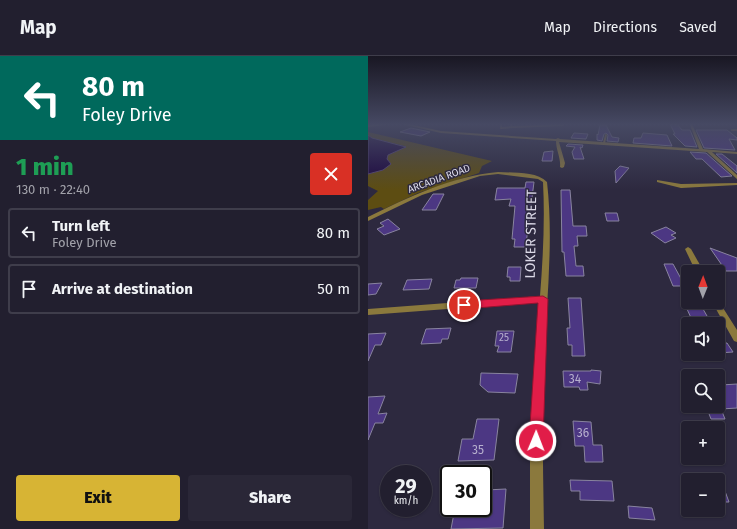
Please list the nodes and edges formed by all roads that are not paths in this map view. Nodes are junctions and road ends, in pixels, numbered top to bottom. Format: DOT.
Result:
graph roads {
  1 [pos="557,146"];
  2 [pos="647,146"];
  3 [pos="700,146"];
  4 [pos="701,150"];
  5 [pos="708,151"];
  6 [pos="737,153"];
  7 [pos="562,167"];
  8 [pos="737,178"];
  9 [pos="543,179"];
  10 [pos="659,181"];
  11 [pos="737,184"];
  12 [pos="368,219"];
  13 [pos="688,249"];
  14 [pos="696,265"];
  15 [pos="543,299"];
  16 [pos="720,309"];
  17 [pos="368,312"];
  18 [pos="737,338"];
  19 [pos="537,529"];
  1 -- 7 [label="street"];
  2 -- 4 [label="street"];
  3 -- 4 [label="street"];
  4 -- 5 [label="street"];
  5 -- 6 [label="street"];
  5 -- 8 [label="street"];
  9 -- 12 [label="street, ARCADIA ROAD"];
  9 -- 15 [label="street, LOKER STREET"];
  10 -- 11 [label="street"];
  13 -- 14 [label="street"];
  15 -- 17 [label="street"];
  15 -- 19 [label="street, LOKER STREET"];
  16 -- 18 [label="street"];
}
